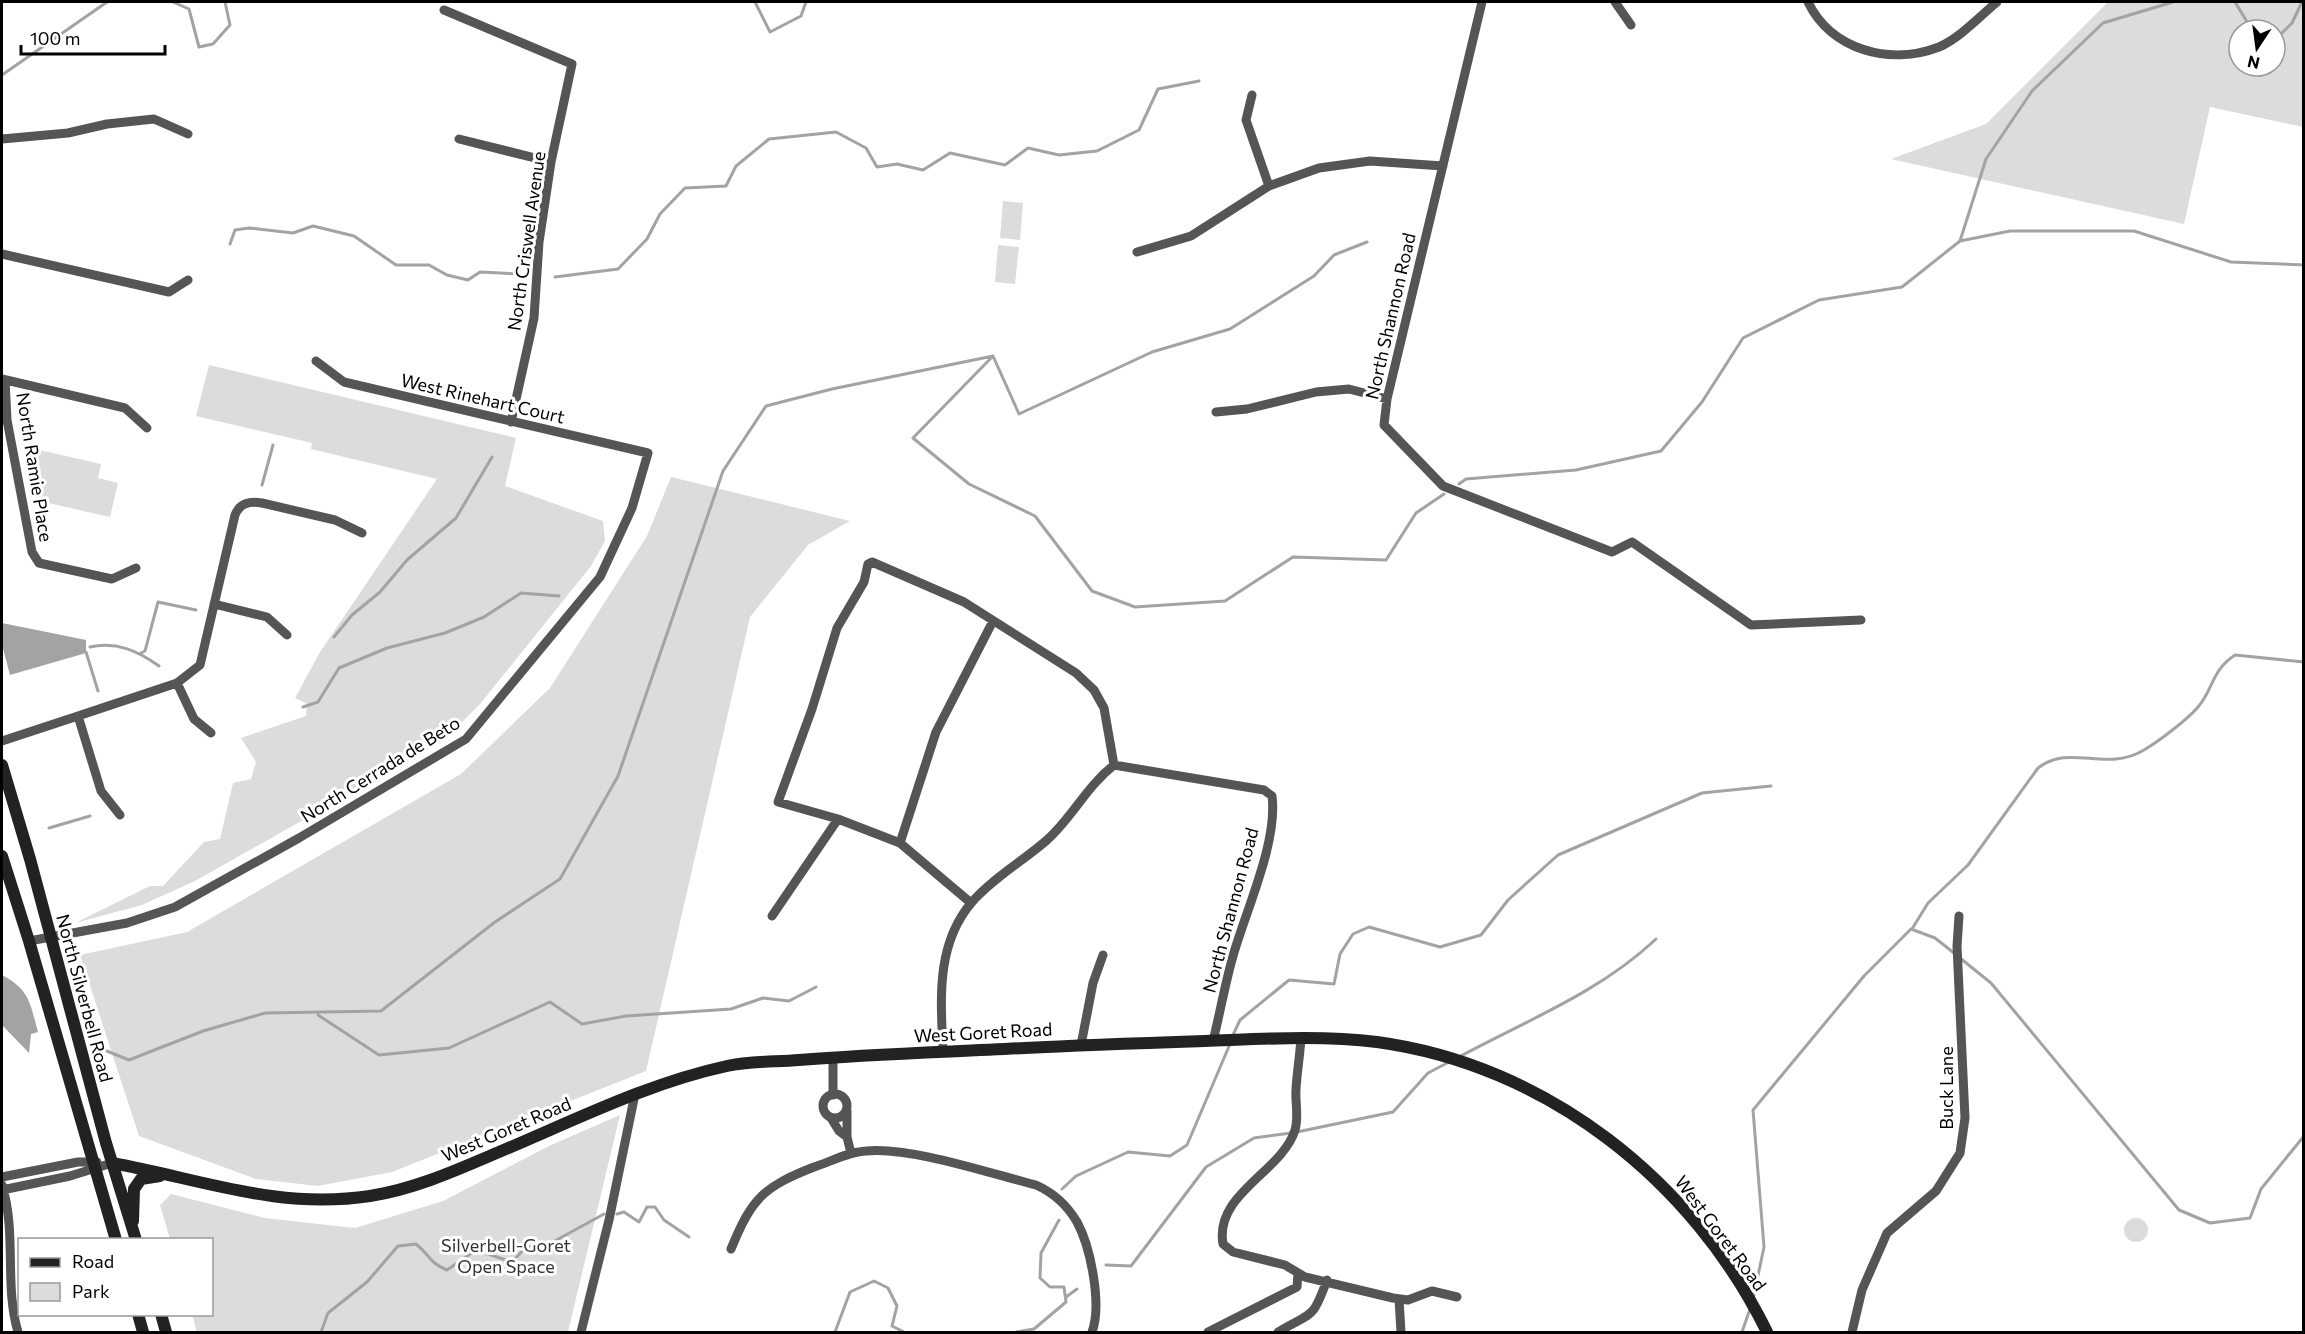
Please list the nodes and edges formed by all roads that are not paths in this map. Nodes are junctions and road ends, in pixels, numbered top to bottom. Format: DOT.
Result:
graph roads {
  1 [pos="1482,2"];
  2 [pos="1615,2"];
  3 [pos="1808,2"];
  4 [pos="1997,2"];
  5 [pos="444,10"];
  6 [pos="1631,25"];
  7 [pos="1252,95"];
  8 [pos="188,134"];
  9 [pos="2,139"];
  10 [pos="459,139"];
  11 [pos="551,162"];
  12 [pos="1443,166"];
  13 [pos="1269,186"];
  14 [pos="1137,252"];
  15 [pos="2,254"];
  16 [pos="188,280"];
  17 [pos="316,362"];
  18 [pos="3,380"];
  19 [pos="1387,399"];
  20 [pos="1216,412"];
  21 [pos="511,422"];
  22 [pos="147,428"];
  23 [pos="648,453"];
  24 [pos="362,533"];
  25 [pos="136,568"];
  26 [pos="214,604"];
  27 [pos="1861,620"];
  28 [pos="993,621"];
  29 [pos="287,635"];
  30 [pos="177,683"];
  31 [pos="78,716"];
  32 [pos="211,733"];
  33 [pos="2,741"];
  34 [pos="2,765"];
  35 [pos="1114,765"];
  36 [pos="120,815"];
  37 [pos="838,819"];
  38 [pos="900,843"];
  39 [pos="2,856"];
  40 [pos="971,903"];
  41 [pos="772,916"];
  42 [pos="1959,916"];
  43 [pos="50,938"];
  44 [pos="29,941"];
  45 [pos="1103,955"];
  46 [pos="1301,1038"];
  47 [pos="1214,1041"];
  48 [pos="1081,1045"];
  49 [pos="944,1052"];
  50 [pos="833,1057"];
  51 [pos="634,1095"];
  52 [pos="833,1095"];
  53 [pos="847,1111"];
  54 [pos="831,1118"];
  55 [pos="847,1137"];
  56 [pos="851,1153"];
  57 [pos="112,1163"];
  58 [pos="93,1166"];
  59 [pos="173,1175"];
  60 [pos="2,1178"];
  61 [pos="2,1189"];
  62 [pos="135,1235"];
  63 [pos="116,1238"];
  64 [pos="731,1249"];
  65 [pos="1298,1273"];
  66 [pos="6,1275"];
  67 [pos="1327,1280"];
  68 [pos="1457,1297"];
  69 [pos="1399,1299"];
  70 [pos="139,1316"];
  71 [pos="162,1316"];
  72 [pos="18,1332"];
  73 [pos="143,1332"];
  74 [pos="166,1332"];
  75 [pos="580,1332"];
  76 [pos="1092,1332"];
  77 [pos="1209,1332"];
  78 [pos="1278,1332"];
  79 [pos="1401,1332"];
  80 [pos="1767,1332"];
  81 [pos="1852,1332"];
  1 -- 12 [label="street, North Shannon Road"];
  2 -- 6 [label="street"];
  3 -- 4 [label="street"];
  5 -- 11 [label="street, North Criswell Avenue"];
  7 -- 13 [label="street"];
  8 -- 9 [label="street"];
  10 -- 11 [label="street"];
  11 -- 21 [label="street, North Criswell Avenue"];
  12 -- 13 [label="street"];
  12 -- 19 [label="street, North Shannon Road"];
  13 -- 14 [label="street"];
  15 -- 16 [label="street"];
  17 -- 21 [label="street, West Rinehart Court"];
  18 -- 22 [label="street"];
  18 -- 25 [label="street, North Ramie Place"];
  19 -- 20 [label="street"];
  19 -- 27 [label="street, North Shannon Road"];
  21 -- 23 [label="street, West Rinehart Court"];
  23 -- 43 [label="street, North Cerrada de Beto"];
  24 -- 26 [label="street"];
  26 -- 29 [label="street"];
  26 -- 30 [label="street"];
  28 -- 35 [label="street"];
  28 -- 37 [label="street"];
  28 -- 38 [label="street"];
  30 -- 31 [label="street"];
  30 -- 32 [label="street"];
  31 -- 33 [label="street"];
  31 -- 36 [label="street"];
  34 -- 43 [label="street, North Silverbell Road"];
  35 -- 40 [label="street"];
  35 -- 47 [label="street, North Shannon Road"];
  37 -- 38 [label="street"];
  37 -- 41 [label="street"];
  38 -- 40 [label="street"];
  39 -- 44 [label="street, North Silverbell Road"];
  40 -- 49 [label="street"];
  42 -- 81 [label="street, Buck Lane"];
  43 -- 44 [label="street, North Cerrada de Beto"];
  43 -- 57 [label="street, North Silverbell Road"];
  44 -- 58 [label="street, North Silverbell Road"];
  45 -- 48 [label="street"];
  46 -- 47 [label="street, West Goret Road"];
  46 -- 65 [label="street"];
  46 -- 80 [label="street, West Goret Road"];
  47 -- 48 [label="street, West Goret Road"];
  48 -- 49 [label="street, West Goret Road"];
  49 -- 50 [label="street, West Goret Road"];
  50 -- 51 [label="street, West Goret Road"];
  50 -- 52 [label="street"];
  51 -- 59 [label="street, West Goret Road"];
  51 -- 75 [label="street"];
  52 -- 53 [label="street"];
  52 -- 54 [label="street"];
  53 -- 54 [label="street"];
  53 -- 55 [label="street"];
  54 -- 55 [label="street"];
  55 -- 56 [label="street"];
  56 -- 64 [label="street"];
  56 -- 76 [label="street"];
  57 -- 58 [label="street, West Goret Road"];
  57 -- 59 [label="street, West Goret Road"];
  57 -- 62 [label="street, North Silverbell Road"];
  58 -- 60 [label="street, West Goret Road"];
  58 -- 61 [label="street, West Goret Road"];
  58 -- 63 [label="street, North Silverbell Road"];
  59 -- 62 [label="street"];
  61 -- 66 [label="street"];
  65 -- 67 [label="street"];
  65 -- 77 [label="street"];
  66 -- 72 [label="street"];
  67 -- 69 [label="street"];
  67 -- 78 [label="street"];
  68 -- 69 [label="street"];
  69 -- 79 [label="street"];
  70 -- 73 [label="street"];
  71 -- 74 [label="street"];
}
